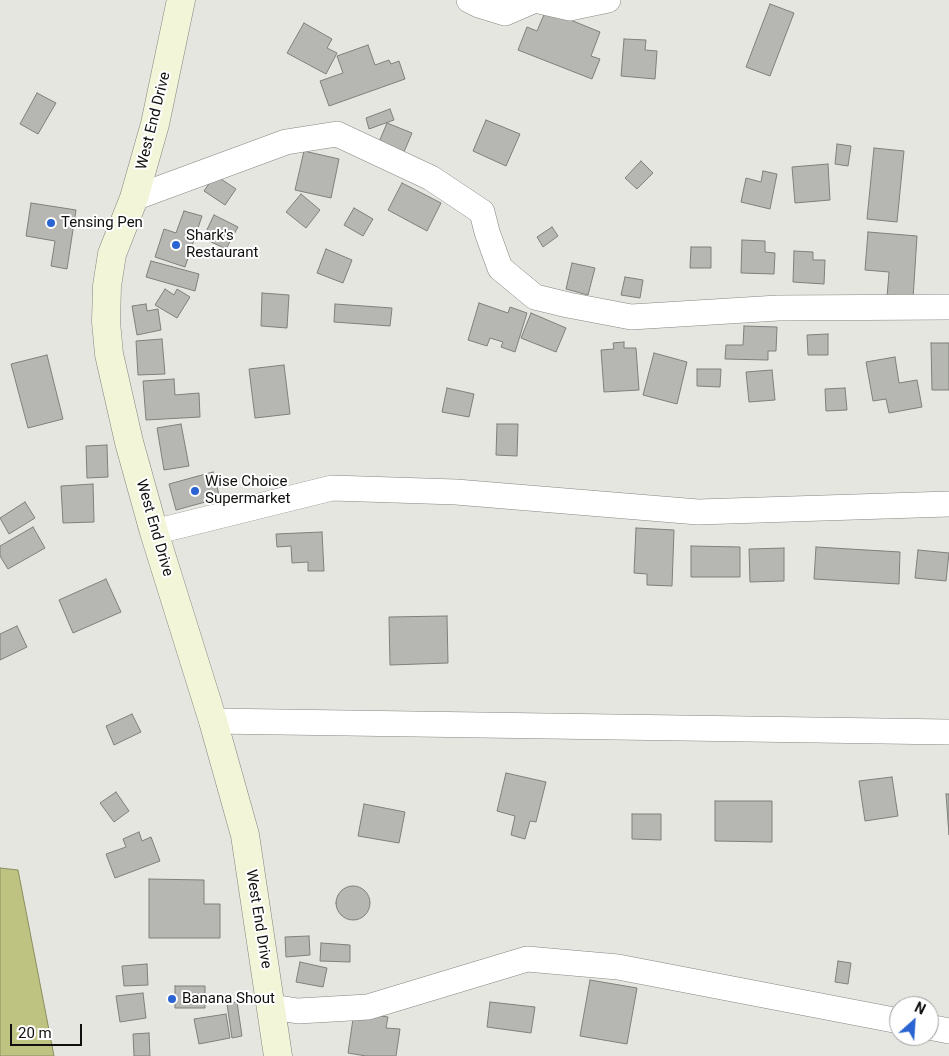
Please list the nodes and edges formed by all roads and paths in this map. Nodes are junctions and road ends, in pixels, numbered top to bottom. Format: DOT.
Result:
graph roads {
  1 [pos="181,0"];
  2 [pos="470,0"];
  3 [pos="608,0"];
  4 [pos="134,198"];
  5 [pos="949,307"];
  6 [pos="949,504"];
  7 [pos="154,532"];
  8 [pos="213,721"];
  9 [pos="949,732"];
  10 [pos="272,1007"];
  11 [pos="889,1019"];
  12 [pos="278,1056"];
  1 -- 4 [label="main road, West End Drive"];
  2 -- 3 [label="street"];
  4 -- 5 [label="street"];
  4 -- 7 [label="main road, West End Drive"];
  6 -- 7 [label="street"];
  7 -- 8 [label="main road, West End Drive"];
  8 -- 9 [label="street"];
  8 -- 10 [label="main road, West End Drive"];
  10 -- 11 [label="street"];
  10 -- 12 [label="main road, West End Drive"];
}
